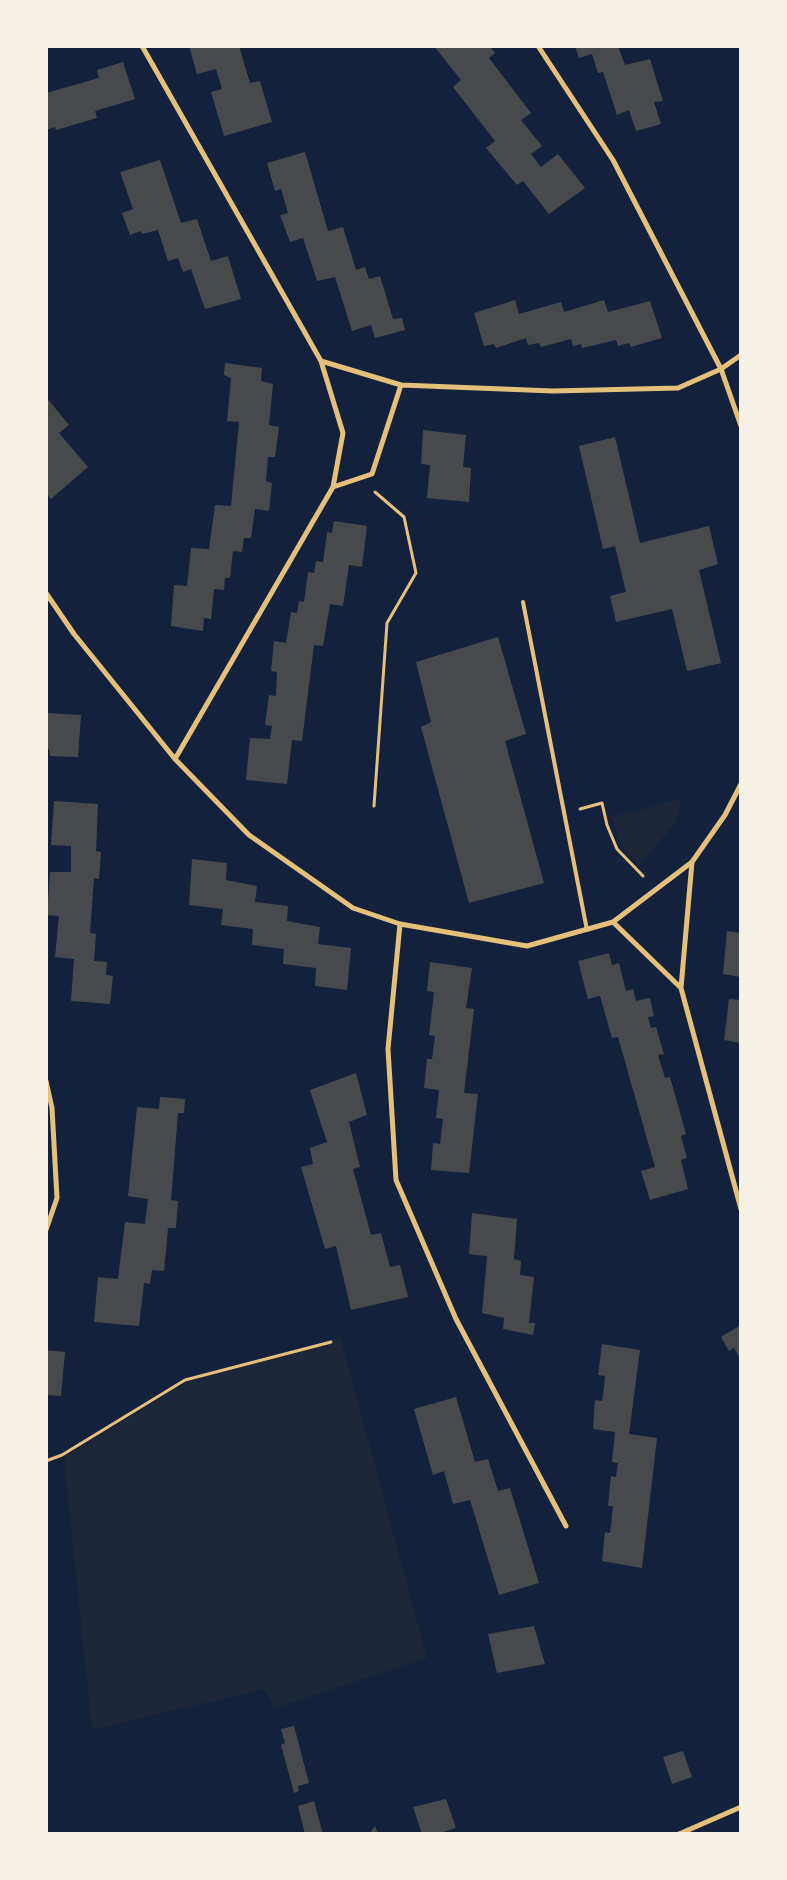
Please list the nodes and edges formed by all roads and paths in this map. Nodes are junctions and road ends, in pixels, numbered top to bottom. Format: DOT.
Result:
graph roads {
  1 [pos="142,46"];
  2 [pos="538,46"];
  3 [pos="741,356"];
  4 [pos="321,361"];
  5 [pos="721,369"];
  6 [pos="401,385"];
  7 [pos="741,426"];
  8 [pos="360,478"];
  9 [pos="333,487"];
  10 [pos="46,593"];
  11 [pos="523,602"];
  12 [pos="175,758"];
  13 [pos="741,784"];
  14 [pos="374,806"];
  15 [pos="588,807"];
  16 [pos="692,862"];
  17 [pos="658,888"];
  18 [pos="614,922"];
  19 [pos="400,924"];
  20 [pos="587,930"];
  21 [pos="681,988"];
  22 [pos="46,1081"];
  23 [pos="741,1209"];
  24 [pos="46,1230"];
  25 [pos="331,1342"];
  26 [pos="46,1461"];
  27 [pos="566,1526"];
  28 [pos="741,1806"];
  29 [pos="679,1834"];
  1 -- 4 [label="street"];
  2 -- 5 [label="street"];
  3 -- 5 [label="street"];
  4 -- 6 [label="street"];
  4 -- 9 [label="street"];
  5 -- 6 [label="street"];
  5 -- 7 [label="street"];
  6 -- 8 [label="street"];
  8 -- 9 [label="street"];
  8 -- 14 [label="path"];
  9 -- 12 [label="street"];
  10 -- 12 [label="street"];
  11 -- 20 [label="lane"];
  12 -- 19 [label="street"];
  13 -- 16 [label="street"];
  15 -- 17 [label="path"];
  16 -- 17 [label="street"];
  16 -- 21 [label="street"];
  17 -- 18 [label="street"];
  18 -- 20 [label="street"];
  18 -- 21 [label="street"];
  19 -- 20 [label="street"];
  19 -- 27 [label="street"];
  21 -- 23 [label="street"];
  22 -- 24 [label="street"];
  25 -- 26 [label="path"];
  28 -- 29 [label="street"];
}
